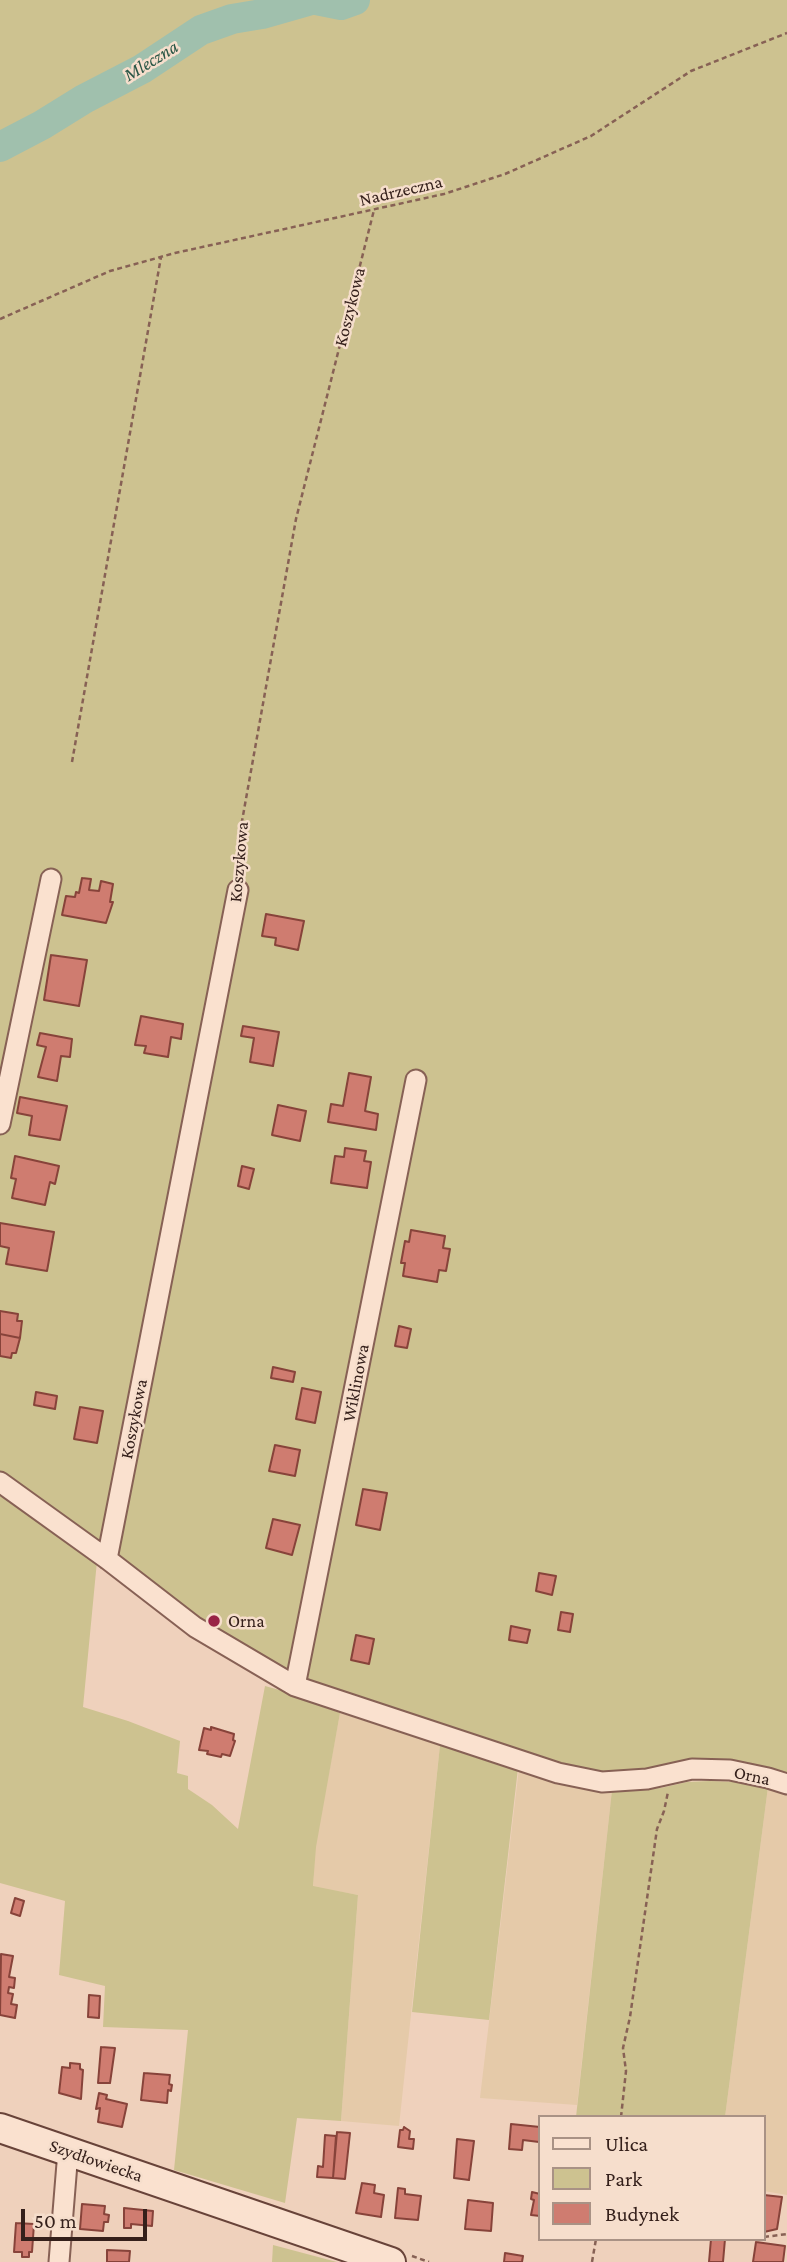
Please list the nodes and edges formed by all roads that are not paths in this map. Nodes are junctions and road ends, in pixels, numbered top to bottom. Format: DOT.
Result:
graph roads {
  1 [pos="51,879"];
  2 [pos="238,890"];
  3 [pos="416,1080"];
  4 [pos="0,1124"];
  5 [pos="0,1482"];
  6 [pos="107,1559"];
  7 [pos="295,1686"];
  8 [pos="787,1784"];
  9 [pos="0,2128"];
  10 [pos="68,2151"];
  11 [pos="59,2262"];
  12 [pos="391,2262"];
  1 -- 4 [label="street"];
  2 -- 6 [label="street, Koszykowa"];
  3 -- 7 [label="street, Wiklinowa"];
  5 -- 6 [label="street, Orna"];
  6 -- 7 [label="street, Orna"];
  7 -- 8 [label="street, Orna"];
  9 -- 10 [label="street, Szydłowiecka"];
  10 -- 11 [label="street"];
  10 -- 12 [label="street, Szydłowiecka"];
}
